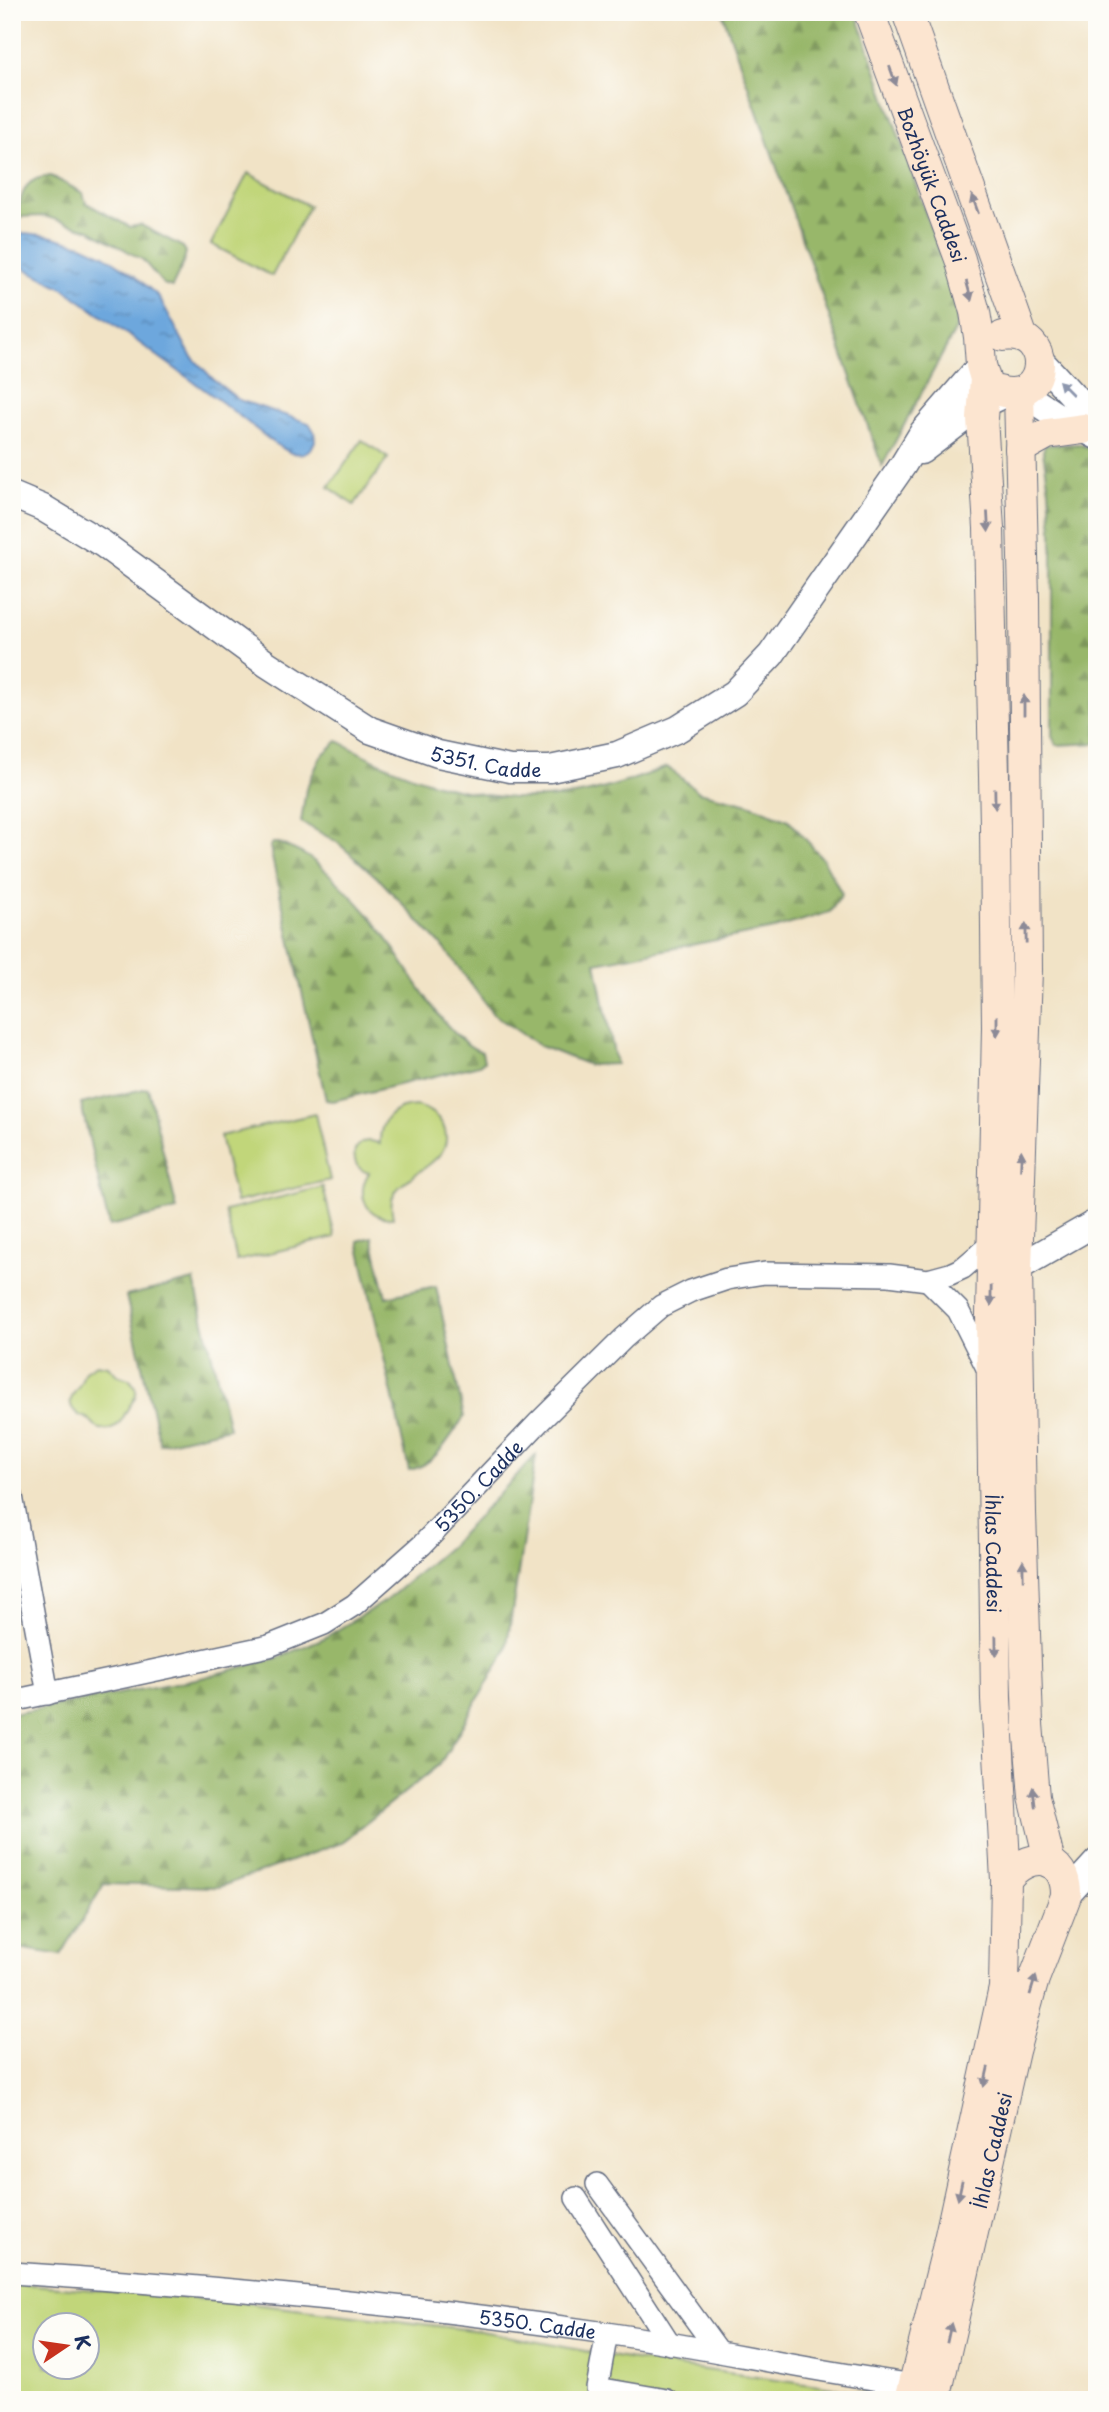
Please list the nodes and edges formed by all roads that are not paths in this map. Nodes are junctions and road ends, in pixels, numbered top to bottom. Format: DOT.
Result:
graph roads {
  1 [pos="869,12"];
  2 [pos="907,12"];
  3 [pos="1031,348"];
  4 [pos="994,397"];
  5 [pos="1092,426"];
  6 [pos="1020,449"];
  7 [pos="903,465"];
  8 [pos="12,495"];
  9 [pos="1097,1222"];
  10 [pos="1001,1233"];
  11 [pos="1017,1268"];
  12 [pos="928,1279"];
  13 [pos="992,1381"];
  14 [pos="12,1496"];
  15 [pos="48,1694"];
  16 [pos="12,1701"];
  17 [pos="1097,1853"];
  18 [pos="1097,1862"];
  19 [pos="1052,1865"];
  20 [pos="1006,1891"];
  21 [pos="1064,1900"];
  22 [pos="597,2184"];
  23 [pos="576,2198"];
  24 [pos="12,2258"];
  25 [pos="12,2273"];
  26 [pos="158,2283"];
  27 [pos="607,2333"];
  28 [pos="670,2344"];
  29 [pos="719,2352"];
  30 [pos="920,2395"];
  31 [pos="667,2400"];
  1 -- 4 [label="main road, Bozhöyük Caddesi, one-way"];
  3 -- 2 [label="main road, Bozhöyük Caddesi, one-way"];
  3 -- 4 [label="main road"];
  3 -- 4 [label="main road"];
  5 -- 3 [label="street, one-way"];
  4 -- 5 [label="street"];
  4 -- 6 [label="main road"];
  4 -- 7 [label="street, 5351. Cadde"];
  4 -- 7 [label="street, 5351. Cadde"];
  4 -- 10 [label="main road, one-way"];
  5 -- 6 [label="main road"];
  10 -- 6 [label="main road, one-way"];
  7 -- 8 [label="street, 5351. Cadde"];
  9 -- 11 [label="street"];
  10 -- 11 [label="main road, İhlas Caddesi"];
  10 -- 12 [label="street, 5350. Cadde"];
  10 -- 13 [label="main road, İhlas Caddesi, one-way"];
  19 -- 11 [label="main road, İhlas Caddesi, one-way"];
  12 -- 13 [label="street"];
  12 -- 15 [label="street, 5350. Cadde"];
  13 -- 20 [label="main road, İhlas Caddesi, one-way"];
  14 -- 15 [label="street"];
  15 -- 16 [label="street, 5350. Cadde"];
  17 -- 19 [label="street"];
  18 -- 21 [label="street"];
  19 -- 20 [label="main road"];
  19 -- 21 [label="main road"];
  20 -- 21 [label="main road"];
  20 -- 30 [label="main road, İhlas Caddesi, one-way"];
  30 -- 21 [label="main road, İhlas Caddesi, one-way"];
  22 -- 29 [label="street"];
  23 -- 28 [label="street"];
  24 -- 26 [label="street, 5350. Cadde"];
  25 -- 26 [label="street, 5350. Cadde"];
  26 -- 27 [label="street, 5350. Cadde"];
  27 -- 28 [label="street, 5350. Cadde"];
  27 -- 31 [label="street"];
  28 -- 29 [label="street, 5350. Cadde"];
  29 -- 30 [label="street, 5350. Cadde"];
}
